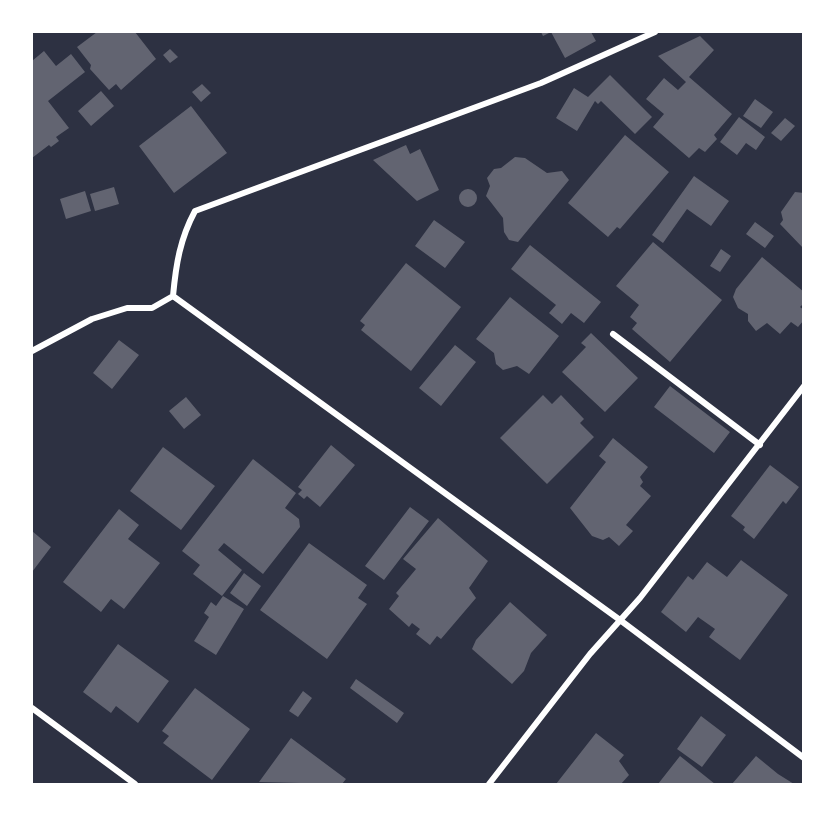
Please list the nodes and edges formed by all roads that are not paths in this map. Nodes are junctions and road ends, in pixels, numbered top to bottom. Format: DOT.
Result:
graph roads {
  1 [pos="655,32"];
  2 [pos="173,296"];
  3 [pos="613,334"];
  4 [pos="32,351"];
  5 [pos="804,386"];
  6 [pos="760,445"];
  7 [pos="620,621"];
  8 [pos="32,708"];
  9 [pos="804,758"];
  10 [pos="135,784"];
  11 [pos="489,784"];
  1 -- 2 [label="street"];
  2 -- 4 [label="street"];
  2 -- 7 [label="street"];
  3 -- 6 [label="street"];
  5 -- 6 [label="street"];
  6 -- 7 [label="street"];
  7 -- 9 [label="street"];
  7 -- 11 [label="street"];
  8 -- 10 [label="street"];
}
